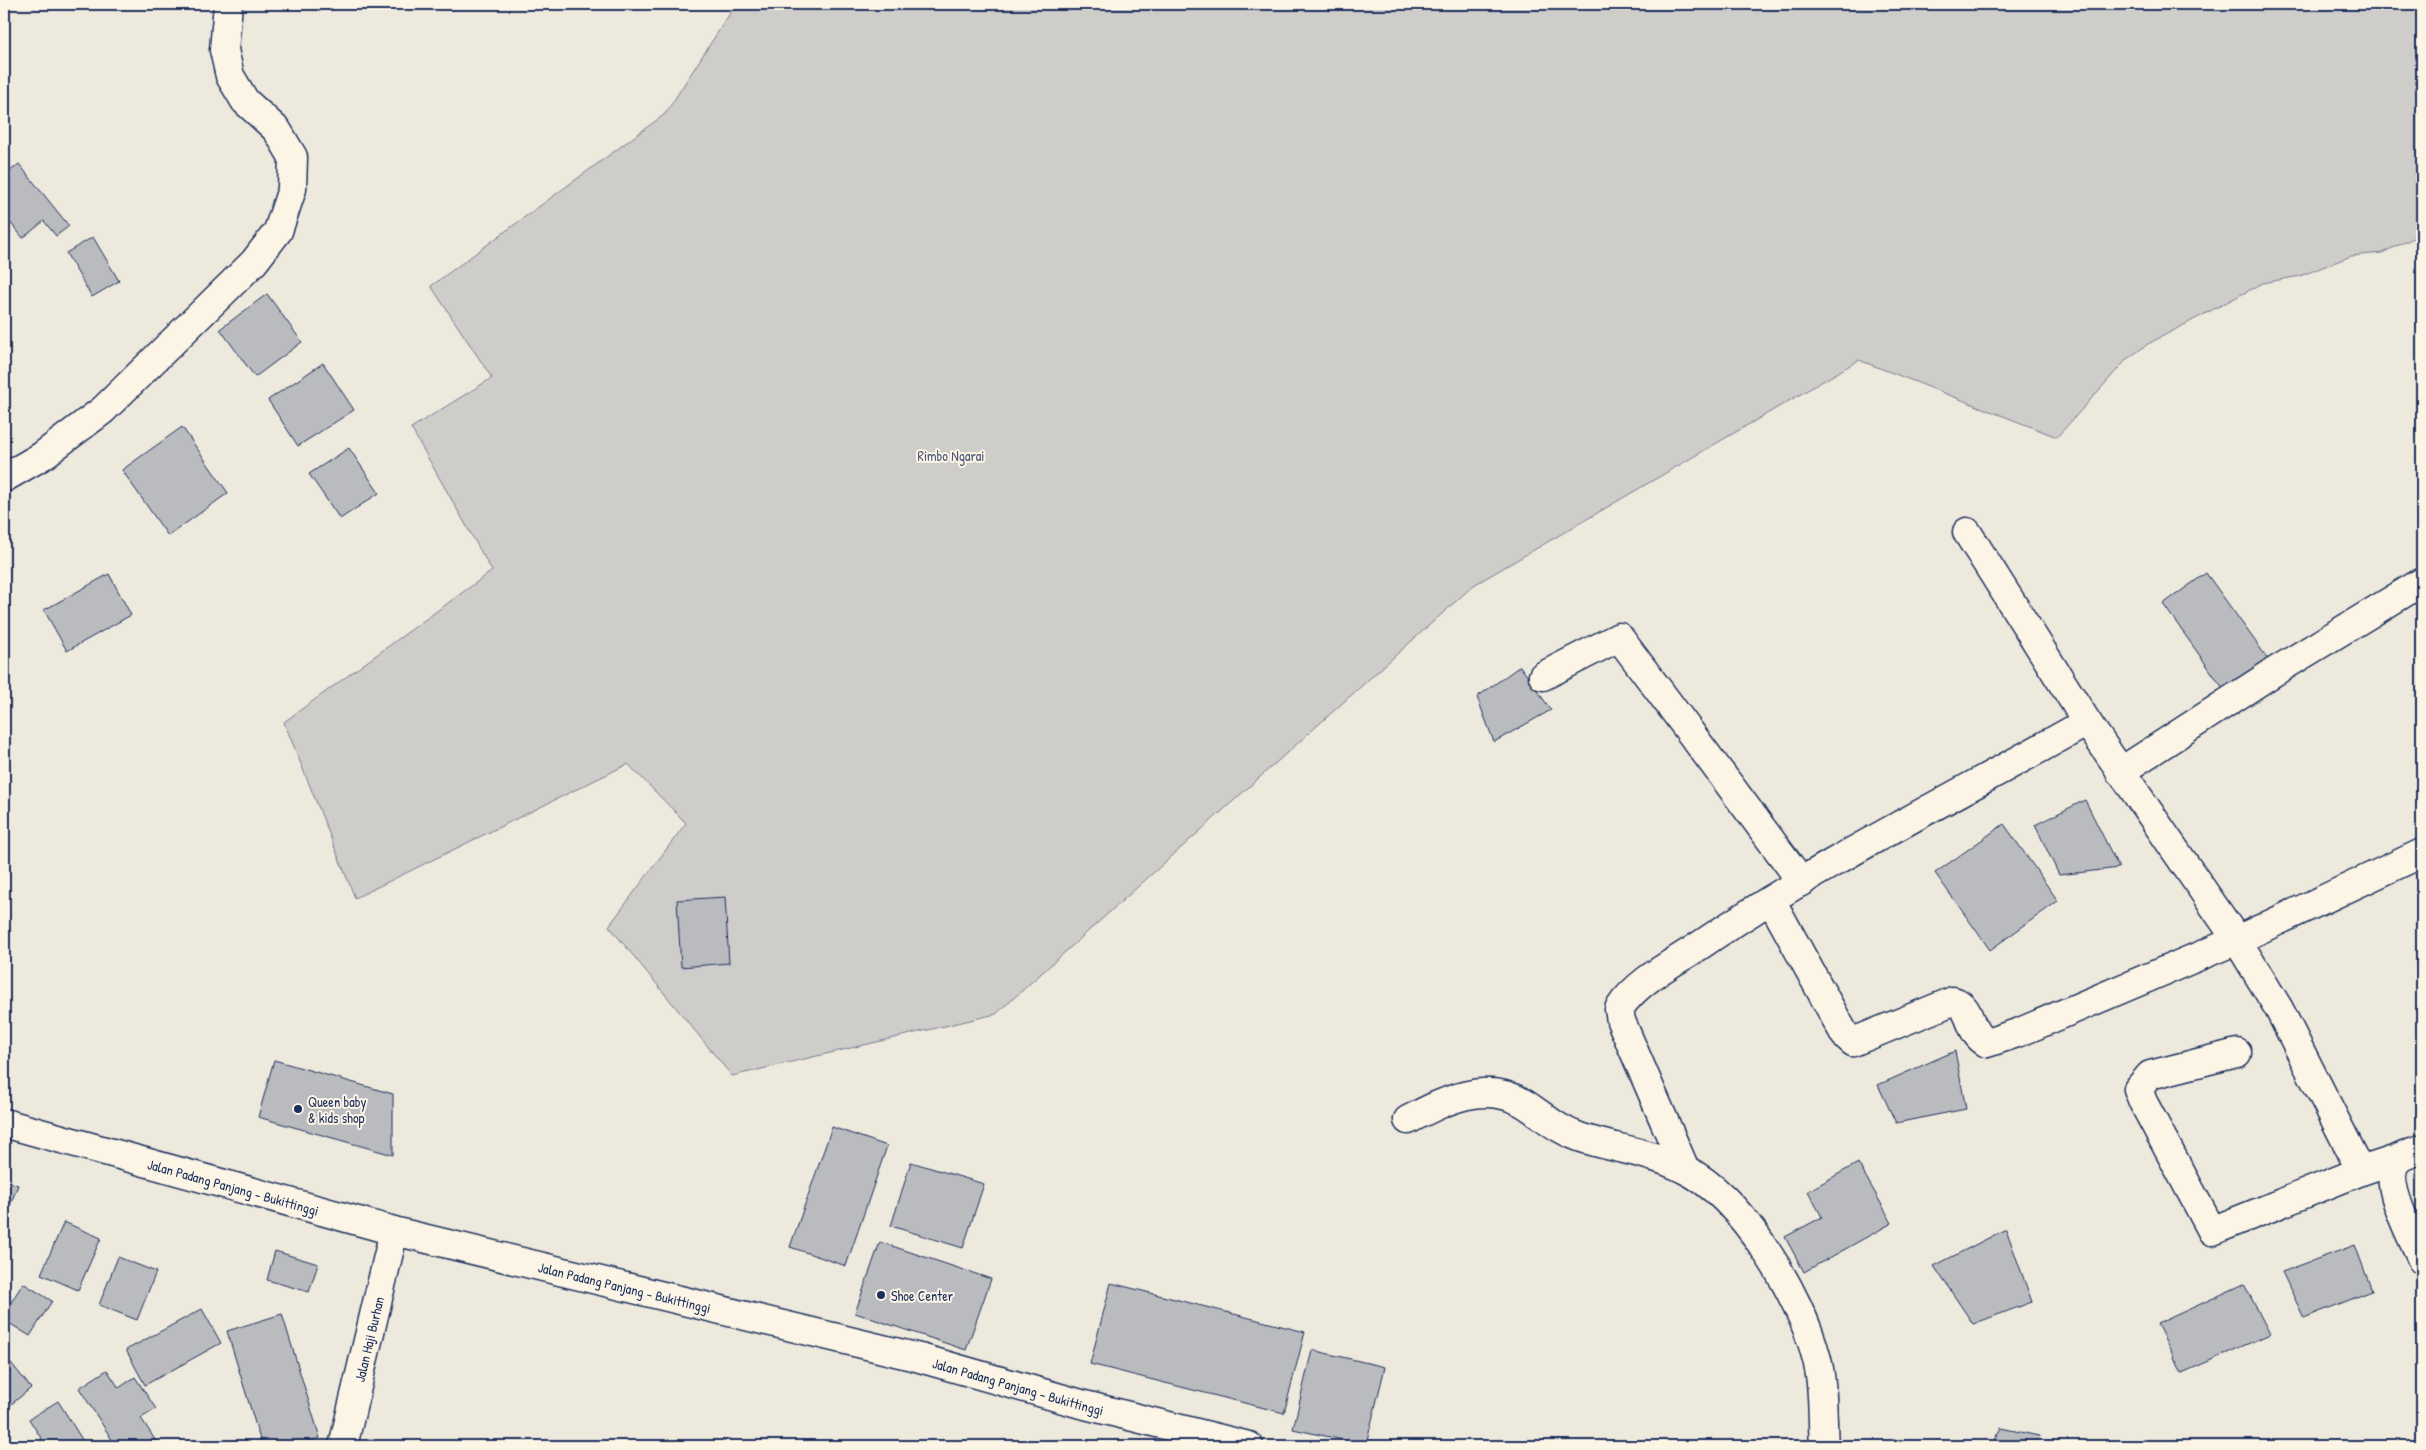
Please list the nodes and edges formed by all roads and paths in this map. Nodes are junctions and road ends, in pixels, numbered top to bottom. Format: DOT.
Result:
graph roads {
  1 [pos="228,4"];
  2 [pos="4,478"];
  3 [pos="1967,532"];
  4 [pos="2422,582"];
  5 [pos="1543,676"];
  6 [pos="2087,722"];
  7 [pos="2120,772"];
  8 [pos="2422,853"];
  9 [pos="1802,882"];
  10 [pos="1771,900"];
  11 [pos="2237,940"];
  12 [pos="2236,1053"];
  13 [pos="1408,1120"];
  14 [pos="4,1123"];
  15 [pos="2411,1154"];
  16 [pos="1685,1169"];
  17 [pos="2361,1171"];
  18 [pos="394,1231"];
  19 [pos="2422,1260"];
  20 [pos="343,1446"];
  21 [pos="1249,1446"];
  22 [pos="1824,1446"];
  1 -- 2 [label="main road"];
  3 -- 6 [label="main road"];
  4 -- 7 [label="main road"];
  5 -- 9 [label="main road"];
  6 -- 7 [label="main road"];
  6 -- 9 [label="main road"];
  7 -- 11 [label="main road"];
  8 -- 11 [label="main road"];
  9 -- 10 [label="main road"];
  10 -- 11 [label="main road"];
  10 -- 16 [label="main road"];
  11 -- 17 [label="main road"];
  12 -- 17 [label="main road"];
  13 -- 16 [label="main road"];
  14 -- 18 [label="main road, Jalan Padang Panjang - Bukittinggi"];
  15 -- 17 [label="main road"];
  15 -- 19 [label="main road"];
  16 -- 22 [label="main road"];
  18 -- 20 [label="main road, Jalan Haji Burhan"];
  18 -- 21 [label="main road, Jalan Padang Panjang - Bukittinggi"];
}
